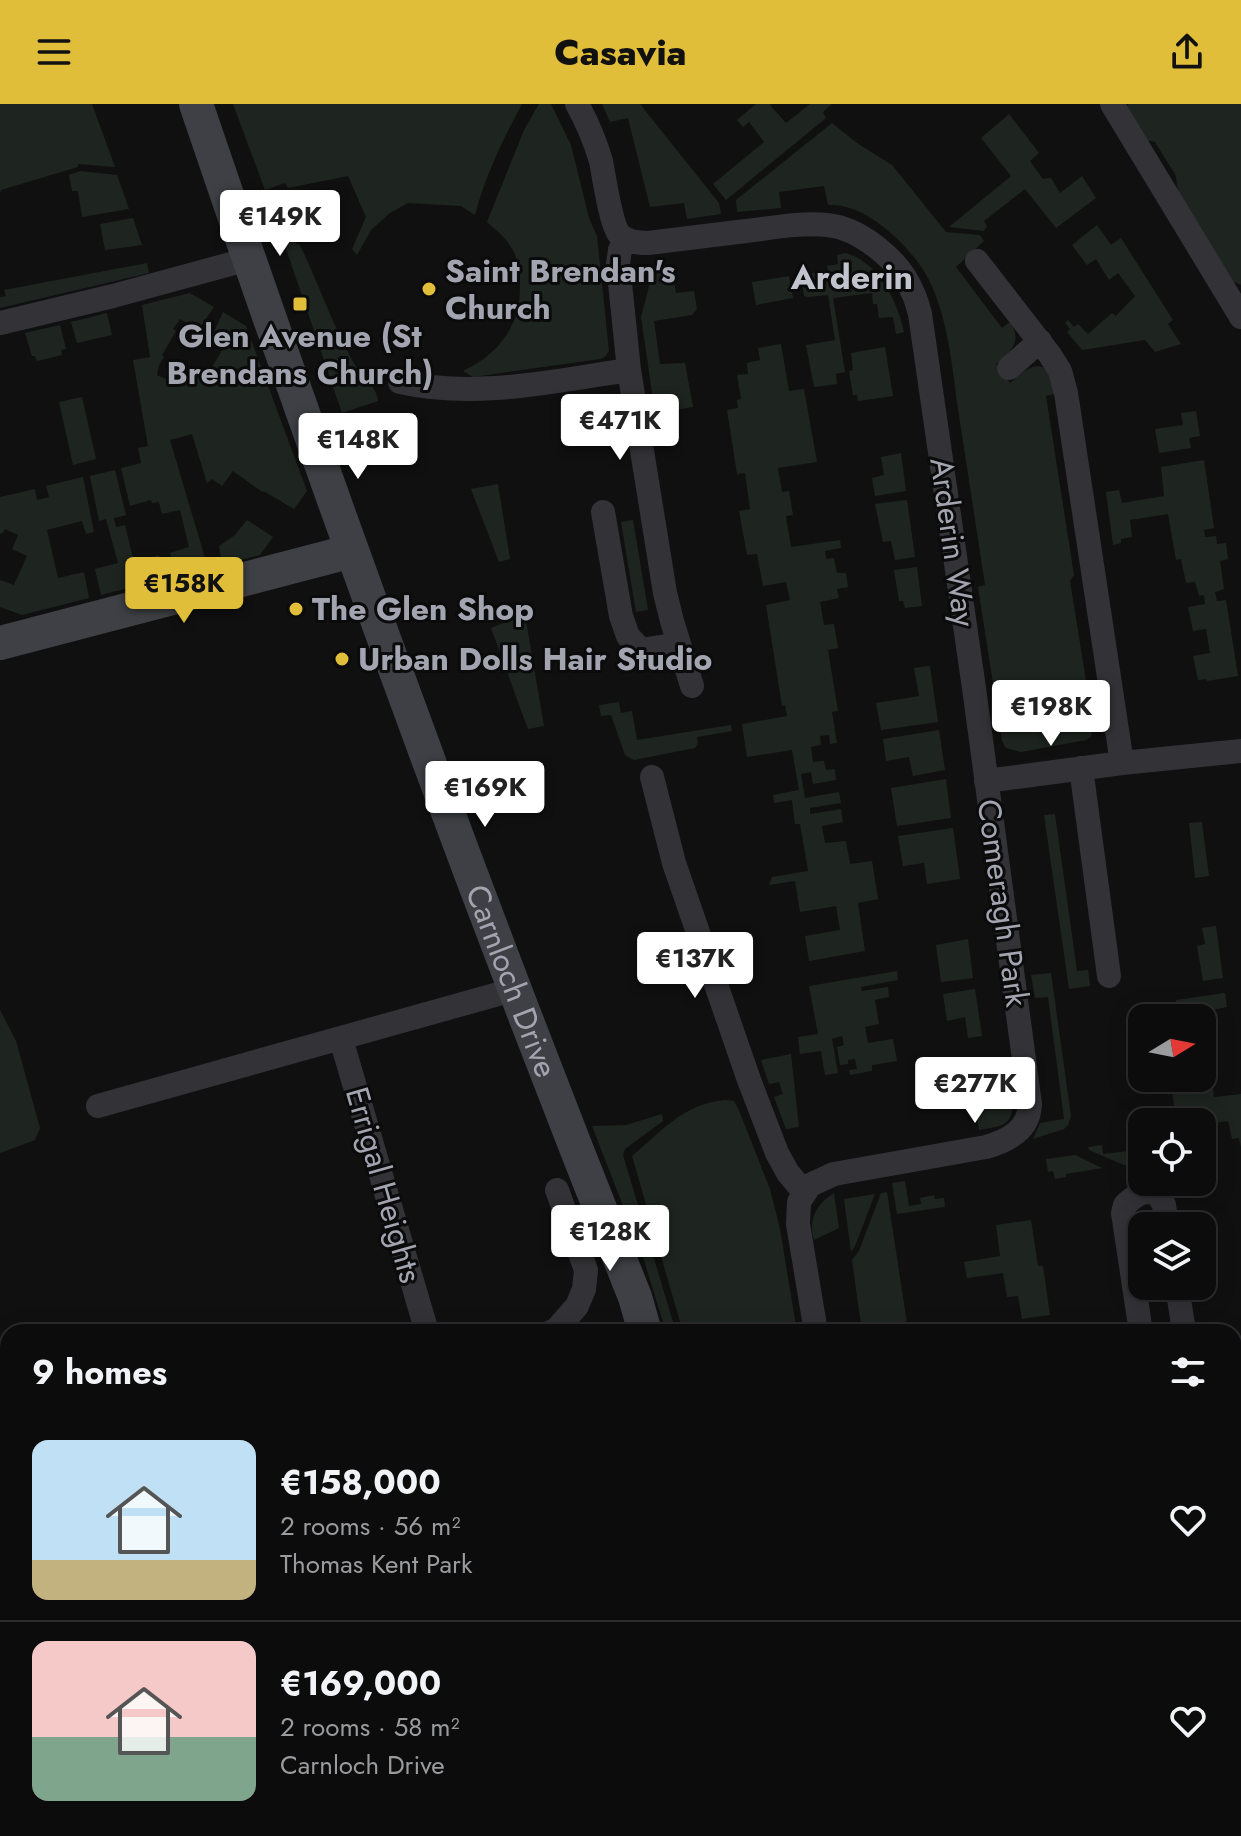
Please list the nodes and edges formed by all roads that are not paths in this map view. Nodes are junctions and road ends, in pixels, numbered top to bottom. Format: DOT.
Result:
graph roads {
  1 [pos="196,104"];
  2 [pos="577,104"];
  3 [pos="1112,104"];
  4 [pos="625,239"];
  5 [pos="249,259"];
  6 [pos="977,261"];
  7 [pos="1241,317"];
  8 [pos="0,323"];
  9 [pos="1040,341"];
  10 [pos="1009,368"];
  11 [pos="629,370"];
  12 [pos="400,382"];
  13 [pos="603,512"];
  14 [pos="352,551"];
  15 [pos="0,643"];
  16 [pos="679,644"];
  17 [pos="692,686"];
  18 [pos="1241,751"];
  19 [pos="1122,763"];
  20 [pos="1081,768"];
  21 [pos="652,777"];
  22 [pos="986,781"];
  23 [pos="1109,976"];
  24 [pos="516,989"];
  25 [pos="341,1039"];
  26 [pos="98,1106"];
  27 [pos="557,1190"];
  28 [pos="804,1192"];
  29 [pos="1165,1212"];
  30 [pos="1128,1246"];
  31 [pos="1136,1300"];
  32 [pos="1179,1300"];
  33 [pos="425,1324"];
  34 [pos="561,1324"];
  35 [pos="643,1324"];
  36 [pos="815,1324"];
  37 [pos="1140,1324"];
  38 [pos="1183,1324"];
  1 -- 5 [label="street, Carnloch Drive"];
  2 -- 4 [label="street"];
  3 -- 7 [label="street"];
  4 -- 11 [label="street"];
  4 -- 22 [label="street, Arderin Way"];
  5 -- 8 [label="street"];
  5 -- 14 [label="street, Carnloch Drive"];
  6 -- 9 [label="street"];
  9 -- 10 [label="street"];
  9 -- 19 [label="street"];
  11 -- 12 [label="street"];
  11 -- 16 [label="street"];
  13 -- 16 [label="street"];
  14 -- 15 [label="street"];
  14 -- 24 [label="street, Carnloch Drive"];
  16 -- 17 [label="street"];
  18 -- 19 [label="street"];
  19 -- 20 [label="street"];
  20 -- 22 [label="street"];
  20 -- 23 [label="street"];
  21 -- 28 [label="street"];
  22 -- 28 [label="street, Comeragh Park"];
  24 -- 25 [label="street"];
  24 -- 35 [label="street, Carnloch Drive"];
  25 -- 26 [label="street"];
  25 -- 33 [label="street, Errigal Heights"];
  27 -- 34 [label="street"];
  28 -- 36 [label="street"];
  29 -- 30 [label="street"];
  31 -- 37 [label="street"];
  32 -- 38 [label="street"];
}
